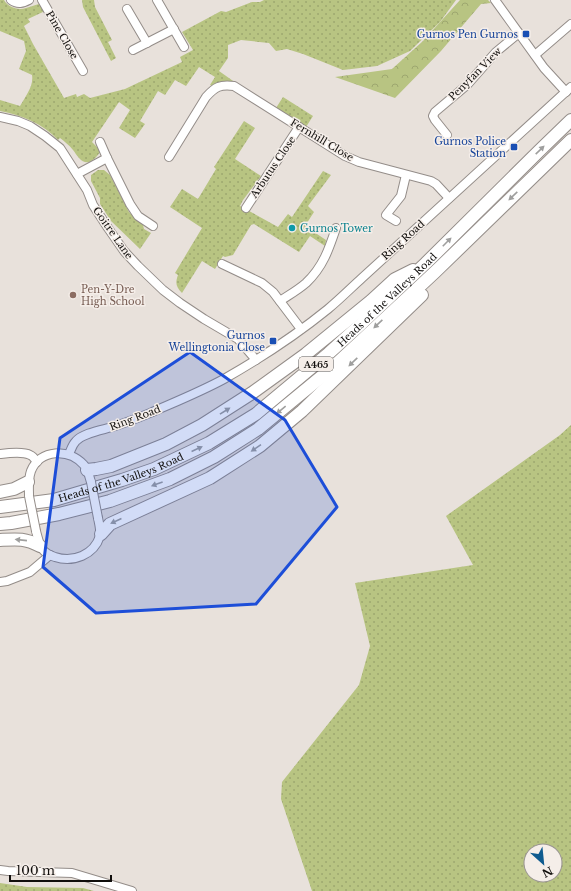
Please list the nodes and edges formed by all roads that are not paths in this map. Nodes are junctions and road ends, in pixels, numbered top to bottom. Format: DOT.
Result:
graph roads {
  1 [pos="11,0"];
  2 [pos="29,0"];
  3 [pos="42,0"];
  4 [pos="157,0"];
  5 [pos="496,0"];
  6 [pos="128,9"];
  7 [pos="571,24"];
  8 [pos="174,29"];
  9 [pos="519,33"];
  10 [pos="147,43"];
  11 [pos="184,47"];
  12 [pos="133,50"];
  13 [pos="535,55"];
  14 [pos="83,71"];
  15 [pos="568,89"];
  16 [pos="0,117"];
  17 [pos="571,120"];
  18 [pos="300,128"];
  19 [pos="447,135"];
  20 [pos="571,140"];
  21 [pos="100,142"];
  22 [pos="107,158"];
  23 [pos="169,158"];
  24 [pos="77,174"];
  25 [pos="406,175"];
  26 [pos="449,198"];
  27 [pos="246,208"];
  28 [pos="396,221"];
  29 [pos="153,226"];
  30 [pos="336,228"];
  31 [pos="426,263"];
  32 [pos="222,264"];
  33 [pos="435,272"];
  34 [pos="280,301"];
  35 [pos="301,329"];
  36 [pos="256,360"];
  37 [pos="0,454"];
  38 [pos="69,454"];
  39 [pos="37,462"];
  40 [pos="87,470"];
  41 [pos="28,482"];
  42 [pos="0,492"];
  43 [pos="0,507"];
  44 [pos="0,524"];
  45 [pos="101,534"];
  46 [pos="0,540"];
  47 [pos="40,546"];
  48 [pos="50,555"];
  49 [pos="0,582"];
  50 [pos="0,870"];
  51 [pos="132,891"];
  1 -- 2 [label="street"];
  3 -- 14 [label="street, Pine Close"];
  4 -- 8 [label="street"];
  5 -- 9 [label="street"];
  6 -- 10 [label="street"];
  7 -- 13 [label="street"];
  8 -- 10 [label="street"];
  8 -- 11 [label="street"];
  9 -- 13 [label="street"];
  9 -- 19 [label="street, Penyfan View"];
  10 -- 12 [label="street"];
  13 -- 15 [label="street"];
  15 -- 26 [label="street, Ring Road"];
  16 -- 24 [label="street, Goitre Lane"];
  31 -- 17 [label="highway, Heads of the Valleys Road / A465, one-way"];
  18 -- 23 [label="street, Fernhill Close"];
  18 -- 25 [label="street, Fernhill Close"];
  18 -- 27 [label="street, Arbutus Close"];
  20 -- 33 [label="highway, Heads of the Valleys Road / A465, one-way"];
  21 -- 22 [label="street"];
  22 -- 24 [label="street"];
  22 -- 29 [label="street"];
  24 -- 36 [label="street, Goitre Lane"];
  25 -- 26 [label="street, Fernhill Close"];
  25 -- 28 [label="street"];
  26 -- 35 [label="street, Ring Road"];
  30 -- 34 [label="street"];
  40 -- 31 [label="highway, one-way"];
  43 -- 31 [label="highway, Heads of the Valleys Road / A465, one-way"];
  32 -- 34 [label="street"];
  33 -- 44 [label="highway, Heads of the Valleys Road / A465, one-way"];
  33 -- 45 [label="highway, one-way"];
  34 -- 35 [label="street"];
  35 -- 36 [label="street, Ring Road"];
  36 -- 38 [label="street, Ring Road"];
  37 -- 39 [label="street"];
  38 -- 39 [label="street"];
  38 -- 40 [label="street"];
  39 -- 41 [label="street"];
  40 -- 45 [label="street, bridge"];
  41 -- 42 [label="highway"];
  41 -- 47 [label="street, bridge"];
  45 -- 48 [label="street"];
  47 -- 46 [label="highway, one-way"];
  47 -- 48 [label="street"];
  48 -- 49 [label="street"];
  50 -- 51 [label="street"];
}
